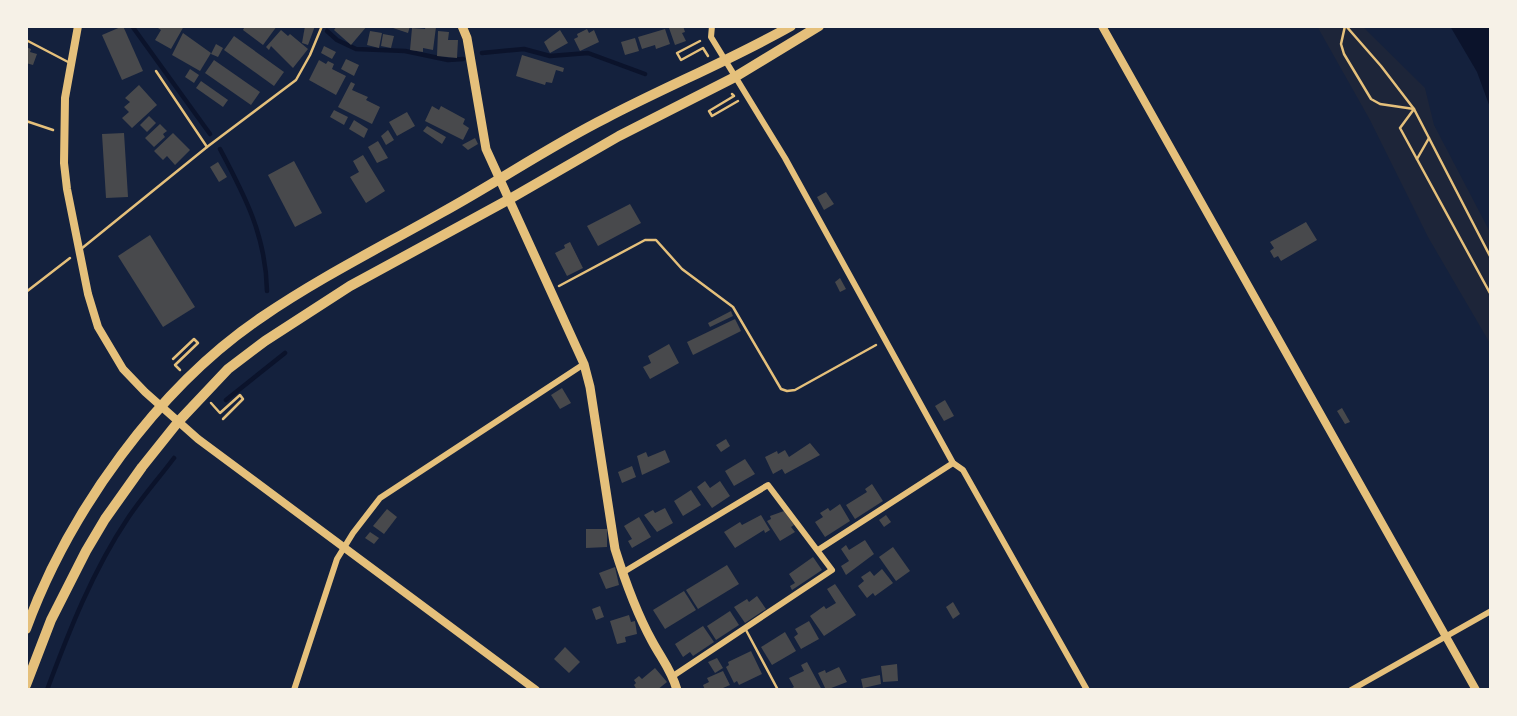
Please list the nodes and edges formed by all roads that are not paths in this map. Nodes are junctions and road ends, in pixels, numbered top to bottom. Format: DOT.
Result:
graph roads {
  1 [pos="78,26"];
  2 [pos="322,26"];
  3 [pos="462,26"];
  4 [pos="712,26"];
  5 [pos="791,26"];
  6 [pos="819,26"];
  7 [pos="1102,26"];
  8 [pos="26,40"];
  9 [pos="726,61"];
  10 [pos="70,63"];
  11 [pos="156,71"];
  12 [pos="735,77"];
  13 [pos="207,147"];
  14 [pos="499,181"];
  15 [pos="508,200"];
  16 [pos="79,251"];
  17 [pos="584,364"];
  18 [pos="161,407"];
  19 [pos="178,422"];
  20 [pos="953,463"];
  21 [pos="344,547"];
  22 [pos="818,550"];
  23 [pos="622,573"];
  24 [pos="1491,611"];
  25 [pos="745,627"];
  26 [pos="26,629"];
  27 [pos="1446,636"];
  28 [pos="673,676"];
  29 [pos="26,685"];
  30 [pos="294,690"];
  31 [pos="536,690"];
  32 [pos="677,690"];
  33 [pos="778,690"];
  34 [pos="1087,690"];
  35 [pos="1351,690"];
  36 [pos="1476,690"];
  1 -- 10 [label="street"];
  2 -- 13 [label="lane"];
  3 -- 14 [label="main road"];
  4 -- 9 [label="street"];
  5 -- 9 [label="highway"];
  6 -- 12 [label="highway"];
  7 -- 27 [label="street"];
  8 -- 10 [label="lane"];
  9 -- 12 [label="street"];
  9 -- 14 [label="highway"];
  10 -- 16 [label="street"];
  11 -- 13 [label="lane"];
  12 -- 15 [label="highway"];
  12 -- 20 [label="street"];
  13 -- 16 [label="lane"];
  14 -- 15 [label="main road"];
  14 -- 18 [label="highway"];
  15 -- 17 [label="main road"];
  15 -- 19 [label="highway"];
  16 -- 18 [label="street"];
  17 -- 21 [label="street"];
  17 -- 23 [label="main road"];
  18 -- 19 [label="street"];
  18 -- 26 [label="highway"];
  19 -- 21 [label="street"];
  19 -- 29 [label="highway"];
  20 -- 22 [label="street"];
  20 -- 34 [label="street"];
  21 -- 30 [label="street"];
  21 -- 31 [label="street"];
  22 -- 23 [label="street"];
  22 -- 25 [label="street"];
  23 -- 28 [label="main road"];
  24 -- 27 [label="street"];
  25 -- 28 [label="street"];
  25 -- 33 [label="lane"];
  27 -- 35 [label="street"];
  27 -- 36 [label="street"];
  28 -- 32 [label="main road"];
}
